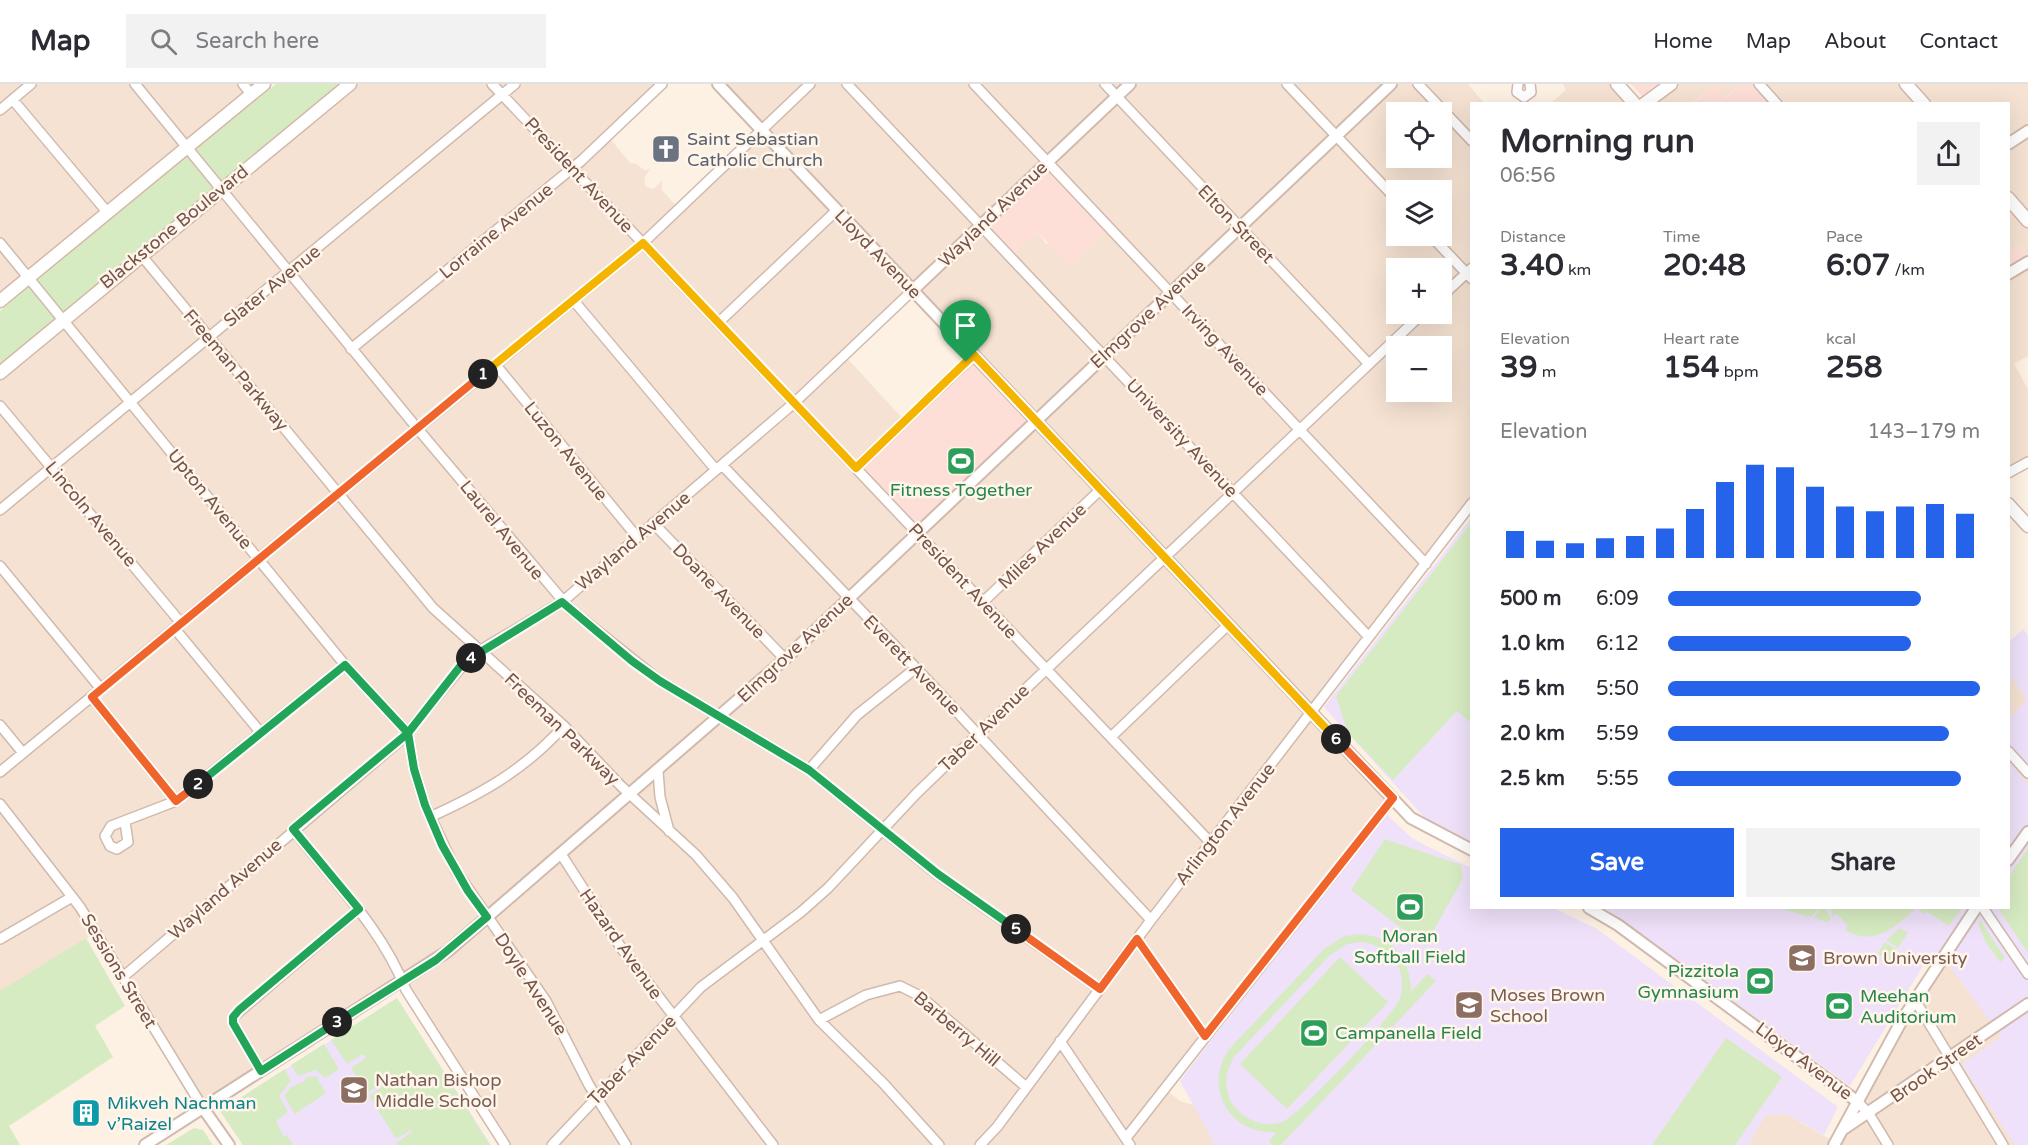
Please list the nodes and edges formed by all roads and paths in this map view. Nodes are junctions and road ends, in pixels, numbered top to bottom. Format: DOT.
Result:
graph roads {
  1 [pos="31,84"];
  2 [pos="135,84"];
  3 [pos="264,84"];
  4 [pos="350,84"];
  5 [pos="492,84"];
  6 [pos="515,84"];
  7 [pos="662,84"];
  8 [pos="718,84"];
  9 [pos="810,84"];
  10 [pos="847,84"];
  11 [pos="975,84"];
  12 [pos="1105,84"];
  13 [pos="1130,84"];
  14 [pos="1287,84"];
  15 [pos="1391,84"];
  16 [pos="1418,84"];
  17 [pos="1518,84"];
  18 [pos="1530,84"];
  19 [pos="1617,84"];
  20 [pos="1671,84"];
  21 [pos="1759,84"];
  22 [pos="1906,84"];
  23 [pos="247,89"];
  24 [pos="503,95"];
  25 [pos="1116,96"];
  26 [pos="13,100"];
  27 [pos="1633,102"];
  28 [pos="1647,102"];
  29 [pos="1775,102"];
  30 [pos="1922,102"];
  31 [pos="0,110"];
  32 [pos="762,130"];
  33 [pos="2028,131"];
  34 [pos="1336,136"];
  35 [pos="1470,139"];
  36 [pos="2010,143"];
  37 [pos="186,147"];
  38 [pos="1048,162"];
  39 [pos="572,168"];
  40 [pos="1386,188"];
  41 [pos="220,189"];
  42 [pos="2010,200"];
  43 [pos="837,210"];
  44 [pos="108,213"];
  45 [pos="2028,221"];
  46 [pos="981,226"];
  47 [pos="1239,228"];
  48 [pos="0,243"];
  49 [pos="643,243"];
  50 [pos="1442,246"];
  51 [pos="141,255"];
  52 [pos="2028,262"];
  53 [pos="288,272"];
  54 [pos="1470,273"];
  55 [pos="2010,273"];
  56 [pos="28,278"];
  57 [pos="1452,288"];
  58 [pos="913,290"];
  59 [pos="1171,293"];
  60 [pos="0,301"];
  61 [pos="574,301"];
  62 [pos="63,319"];
  63 [pos="718,323"];
  64 [pos="1411,324"];
  65 [pos="208,337"];
  66 [pos="351,349"];
  67 [pos="974,355"];
  68 [pos="1104,356"];
  69 [pos="1368,363"];
  70 [pos="495,364"];
  71 [pos="0,373"];
  72 [pos="130,401"];
  73 [pos="794,403"];
  74 [pos="0,406"];
  75 [pos="1035,420"];
  76 [pos="417,428"];
  77 [pos="1300,430"];
  78 [pos="2028,462"];
  79 [pos="52,467"];
  80 [pos="719,468"];
  81 [pos="856,468"];
  82 [pos="2010,472"];
  83 [pos="1101,489"];
  84 [pos="338,493"];
  85 [pos="1234,493"];
  86 [pos="1470,506"];
  87 [pos="2010,506"];
  88 [pos="0,510"];
  89 [pos="653,523"];
  90 [pos="2028,526"];
  91 [pos="917,533"];
  92 [pos="637,537"];
  93 [pos="259,559"];
  94 [pos="1165,559"];
  95 [pos="1426,564"];
  96 [pos="0,566"];
  97 [pos="848,598"];
  98 [pos="562,602"];
  99 [pos="983,602"];
  100 [pos="1229,624"];
  101 [pos="178,626"];
  102 [pos="1368,636"];
  103 [pos="479,651"];
  104 [pos="785,658"];
  105 [pos="345,665"];
  106 [pos="916,668"];
  107 [pos="1046,668"];
  108 [pos="101,689"];
  109 [pos="92,697"];
  110 [pos="1311,712"];
  111 [pos="719,718"];
  112 [pos="0,725"];
  113 [pos="564,726"];
  114 [pos="261,733"];
  115 [pos="408,733"];
  116 [pos="978,734"];
  117 [pos="1111,737"];
  118 [pos="23,753"];
  119 [pos="2010,753"];
  120 [pos="809,770"];
  121 [pos="658,771"];
  122 [pos="0,772"];
  123 [pos="2028,773"];
  124 [pos="631,794"];
  125 [pos="1393,798"];
  126 [pos="176,801"];
  127 [pos="0,804"];
  128 [pos="430,817"];
  129 [pos="125,822"];
  130 [pos="293,829"];
  131 [pos="669,831"];
  132 [pos="882,831"];
  133 [pos="2028,832"];
  134 [pos="1210,842"];
  135 [pos="1470,849"];
  136 [pos="561,854"];
  137 [pos="2010,857"];
  138 [pos="72,897"];
  139 [pos="359,909"];
  140 [pos="1590,909"];
  141 [pos="1976,909"];
  142 [pos="1984,909"];
  143 [pos="487,917"];
  144 [pos="1151,920"];
  145 [pos="0,939"];
  146 [pos="1137,939"];
  147 [pos="763,940"];
  148 [pos="2028,974"];
  149 [pos="123,977"];
  150 [pos="403,981"];
  151 [pos="1100,989"];
  152 [pos="1915,1000"];
  153 [pos="2028,1004"];
  154 [pos="673,1017"];
  155 [pos="819,1020"];
  156 [pos="1205,1036"];
  157 [pos="1060,1041"];
  158 [pos="1950,1059"];
  159 [pos="261,1071"];
  160 [pos="1025,1086"];
  161 [pos="596,1097"];
  162 [pos="1858,1102"];
  163 [pos="203,1108"];
  164 [pos="1869,1114"];
  165 [pos="1842,1130"];
  166 [pos="1128,1141"];
  167 [pos="145,1145"];
  168 [pos="229,1145"];
  169 [pos="505,1145"];
  170 [pos="552,1145"];
  171 [pos="626,1145"];
  172 [pos="772,1145"];
  173 [pos="939,1145"];
  174 [pos="980,1145"];
  175 [pos="1834,1145"];
  176 [pos="1888,1145"];
  177 [pos="2003,1145"];
  1 -- 26 [label="street"];
  2 -- 37 [label="street, Laurel Avenue"];
  3 -- 23 [label="main road"];
  4 -- 41 [label="main road, Blackstone Boulevard"];
  5 -- 24 [label="street, President Avenue"];
  6 -- 24 [label="street, Slater Avenue"];
  7 -- 39 [label="street, Lorraine Avenue"];
  8 -- 32 [label="street, Lloyd Avenue"];
  9 -- 32 [label="street"];
  10 -- 46 [label="street, University Avenue"];
  11 -- 38 [label="street, Irving Avenue"];
  12 -- 25 [label="street, Elton Street"];
  13 -- 25 [label="street, Wayland Avenue"];
  14 -- 34 [label="street"];
  15 -- 34 [label="street, Elmgrove Avenue"];
  16 -- 35 [label="street"];
  17 -- 18 [label="street"];
  19 -- 27 [label="main road"];
  20 -- 28 [label="main road"];
  21 -- 29 [label="street"];
  22 -- 30 [label="main road"];
  23 -- 37 [label="main road"];
  24 -- 39 [label="street, President Avenue"];
  24 -- 53 [label="street, Slater Avenue"];
  25 -- 38 [label="street, Wayland Avenue"];
  25 -- 47 [label="street, Elton Street"];
  26 -- 31 [label="street"];
  26 -- 44 [label="street"];
  32 -- 43 [label="street, Lloyd Avenue"];
  32 -- 49 [label="street"];
  33 -- 36 [label="street"];
  34 -- 40 [label="street"];
  34 -- 47 [label="street, Elmgrove Avenue"];
  37 -- 41 [label="street, Laurel Avenue"];
  37 -- 44 [label="main road"];
  38 -- 46 [label="street, Wayland Avenue"];
  38 -- 59 [label="street, Irving Avenue"];
  39 -- 49 [label="street, President Avenue"];
  39 -- 66 [label="street, Lorraine Avenue"];
  41 -- 51 [label="main road, Blackstone Boulevard"];
  41 -- 53 [label="street, Laurel Avenue"];
  42 -- 45 [label="main road"];
  43 -- 58 [label="street, Lloyd Avenue"];
  43 -- 63 [label="street"];
  44 -- 56 [label="main road"];
  46 -- 58 [label="street, Wayland Avenue"];
  46 -- 68 [label="street, University Avenue"];
  47 -- 59 [label="street, Elmgrove Avenue"];
  47 -- 69 [label="street, Elton Street"];
  48 -- 56 [label="street, Upton Avenue"];
  49 -- 61 [label="street"];
  49 -- 63 [label="street, President Avenue"];
  50 -- 54 [label="street"];
  51 -- 62 [label="main road, Blackstone Boulevard"];
  51 -- 65 [label="street, Freeman Parkway"];
  52 -- 55 [label="street"];
  53 -- 65 [label="street, Slater Avenue"];
  53 -- 66 [label="street, Laurel Avenue"];
  54 -- 57 [label="street"];
  56 -- 60 [label="main road"];
  56 -- 62 [label="street, Upton Avenue"];
  58 -- 67 [label="street, Lloyd Avenue"];
  58 -- 73 [label="street, Wayland Avenue"];
  59 -- 68 [label="street, Elmgrove Avenue"];
  59 -- 77 [label="street, Irving Avenue"];
  61 -- 70 [label="street"];
  61 -- 80 [label="street, Everett Avenue"];
  62 -- 71 [label="main road, Blackstone Boulevard"];
  62 -- 72 [label="street, Upton Avenue"];
  63 -- 73 [label="street, President Avenue"];
  64 -- 69 [label="street, Taber Avenue"];
  65 -- 72 [label="street, Slater Avenue"];
  65 -- 84 [label="street, Freeman Parkway"];
  66 -- 76 [label="street, Laurel Avenue"];
  67 -- 75 [label="street, Lloyd Avenue"];
  67 -- 81 [label="street"];
  68 -- 75 [label="street, Elmgrove Avenue"];
  68 -- 85 [label="street, University Avenue"];
  69 -- 77 [label="street, Taber Avenue"];
  70 -- 76 [label="street"];
  70 -- 92 [label="street, Luzon Avenue"];
  72 -- 79 [label="street, Slater Avenue"];
  72 -- 93 [label="street, Upton Avenue"];
  73 -- 80 [label="street, Wayland Avenue"];
  73 -- 81 [label="street, President Avenue"];
  74 -- 79 [label="street, Lincoln Avenue"];
  75 -- 83 [label="street, Lloyd Avenue"];
  75 -- 91 [label="street, Elmgrove Avenue"];
  76 -- 84 [label="street"];
  76 -- 98 [label="street, Laurel Avenue"];
  77 -- 85 [label="street, Taber Avenue"];
  77 -- 95 [label="street, Irving Avenue"];
  78 -- 82 [label="street"];
  79 -- 88 [label="street, Slater Avenue"];
  79 -- 101 [label="street, Lincoln Avenue"];
  80 -- 89 [label="street, Wayland Avenue"];
  80 -- 97 [label="street, Everett Avenue"];
  81 -- 91 [label="street, President Avenue"];
  83 -- 94 [label="street, Lloyd Avenue"];
  83 -- 99 [label="street, Miles Avenue"];
  84 -- 93 [label="street"];
  84 -- 103 [label="street, Freeman Parkway"];
  85 -- 94 [label="street, Taber Avenue"];
  85 -- 102 [label="street, University Avenue"];
  86 -- 95 [label="street, Arlington Avenue"];
  87 -- 90 [label="main road"];
  89 -- 92 [label="street, Wayland Avenue"];
  89 -- 104 [label="street, Doane Avenue"];
  91 -- 97 [label="street, Elmgrove Avenue"];
  91 -- 99 [label="street, President Avenue"];
  92 -- 98 [label="street, Wayland Avenue"];
  93 -- 101 [label="street"];
  93 -- 105 [label="street, Upton Avenue"];
  94 -- 100 [label="street, Lloyd Avenue"];
  94 -- 107 [label="street, Taber Avenue"];
  95 -- 102 [label="street, Arlington Avenue"];
  96 -- 108 [label="street"];
  97 -- 104 [label="street, Elmgrove Avenue"];
  97 -- 106 [label="street, Everett Avenue"];
  98 -- 103 [label="street, Wayland Avenue"];
  98 -- 111 [label="street, Laurel Avenue"];
  99 -- 107 [label="street, President Avenue"];
  100 -- 110 [label="street, Lloyd Avenue"];
  100 -- 117 [label="street"];
  101 -- 108 [label="street"];
  101 -- 114 [label="street, Lincoln Avenue"];
  102 -- 110 [label="street, Arlington Avenue"];
  103 -- 113 [label="street, Freeman Parkway"];
  103 -- 115 [label="street, Wayland Avenue"];
  104 -- 111 [label="street, Elmgrove Avenue"];
  105 -- 114 [label="street"];
  105 -- 115 [label="street, Upton Avenue"];
  106 -- 116 [label="street, Everett Avenue"];
  106 -- 120 [label="street"];
  107 -- 116 [label="street, Taber Avenue"];
  107 -- 117 [label="street, President Avenue"];
  108 -- 109 [label="street"];
  109 -- 118 [label="street"];
  109 -- 126 [label="street"];
  110 -- 125 [label="street, Lloyd Avenue"];
  110 -- 134 [label="street, Arlington Avenue"];
  111 -- 120 [label="street, Laurel Avenue"];
  111 -- 121 [label="street, Elmgrove Avenue"];
  112 -- 118 [label="street"];
  113 -- 124 [label="street, Freeman Parkway"];
  113 -- 128 [label="street"];
  114 -- 126 [label="street"];
  115 -- 128 [label="street"];
  115 -- 130 [label="street, Wayland Avenue"];
  116 -- 132 [label="street, Taber Avenue"];
  116 -- 144 [label="street, Everett Avenue"];
  117 -- 134 [label="street, President Avenue"];
  118 -- 122 [label="street"];
  119 -- 123 [label="street"];
  120 -- 132 [label="street, Laurel Avenue"];
  121 -- 124 [label="street, Elmgrove Avenue"];
  121 -- 131 [label="street"];
  124 -- 131 [label="street, Freeman Parkway"];
  124 -- 136 [label="street, Elmgrove Avenue"];
  125 -- 135 [label="street, Lloyd Avenue"];
  125 -- 156 [label="street"];
  126 -- 129 [label="street"];
  127 -- 138 [label="street, Sessions Street"];
  128 -- 143 [label="street"];
  130 -- 139 [label="street"];
  130 -- 149 [label="street, Wayland Avenue"];
  131 -- 147 [label="street, Freeman Parkway"];
  132 -- 147 [label="street, Taber Avenue"];
  132 -- 151 [label="street, Laurel Avenue"];
  133 -- 137 [label="street"];
  134 -- 144 [label="street, Arlington Avenue"];
  136 -- 143 [label="street, Elmgrove Avenue"];
  136 -- 154 [label="street, Hazard Avenue"];
  138 -- 145 [label="street"];
  138 -- 149 [label="street, Sessions Street"];
  139 -- 150 [label="street"];
  139 -- 159 [label="street"];
  140 -- 162 [label="street, Lloyd Avenue"];
  141 -- 152 [label="street"];
  142 -- 148 [label="street"];
  143 -- 150 [label="street, Elmgrove Avenue"];
  143 -- 161 [label="street, Doyle Avenue"];
  144 -- 146 [label="street, Arlington Avenue"];
  146 -- 151 [label="street, Arlington Avenue"];
  146 -- 156 [label="street"];
  147 -- 154 [label="street, Taber Avenue"];
  147 -- 155 [label="street, Freeman Parkway"];
  149 -- 163 [label="street, Sessions Street"];
  150 -- 159 [label="street, Elmgrove Avenue"];
  150 -- 169 [label="street"];
  151 -- 157 [label="street, Arlington Avenue"];
  152 -- 158 [label="street"];
  152 -- 162 [label="street"];
  153 -- 158 [label="street, Brook Street"];
  154 -- 161 [label="street, Taber Avenue"];
  154 -- 172 [label="street, Hazard Avenue"];
  155 -- 160 [label="street, Barberry Hill"];
  155 -- 173 [label="street, Freeman Parkway"];
  156 -- 166 [label="street"];
  157 -- 160 [label="street, Arlington Avenue"];
  157 -- 166 [label="street"];
  158 -- 164 [label="street, Brook Street"];
  158 -- 177 [label="street"];
  159 -- 163 [label="street, Elmgrove Avenue"];
  160 -- 174 [label="street, Arlington Avenue"];
  161 -- 170 [label="street, Taber Avenue"];
  161 -- 171 [label="street, Doyle Avenue"];
  162 -- 164 [label="street, Lloyd Avenue"];
  162 -- 165 [label="street"];
  163 -- 167 [label="street, Elmgrove Avenue"];
  163 -- 168 [label="street, Sessions Street"];
  164 -- 165 [label="street, Brook Street"];
  164 -- 176 [label="street, Lloyd Avenue"];
  165 -- 175 [label="street"];
}
